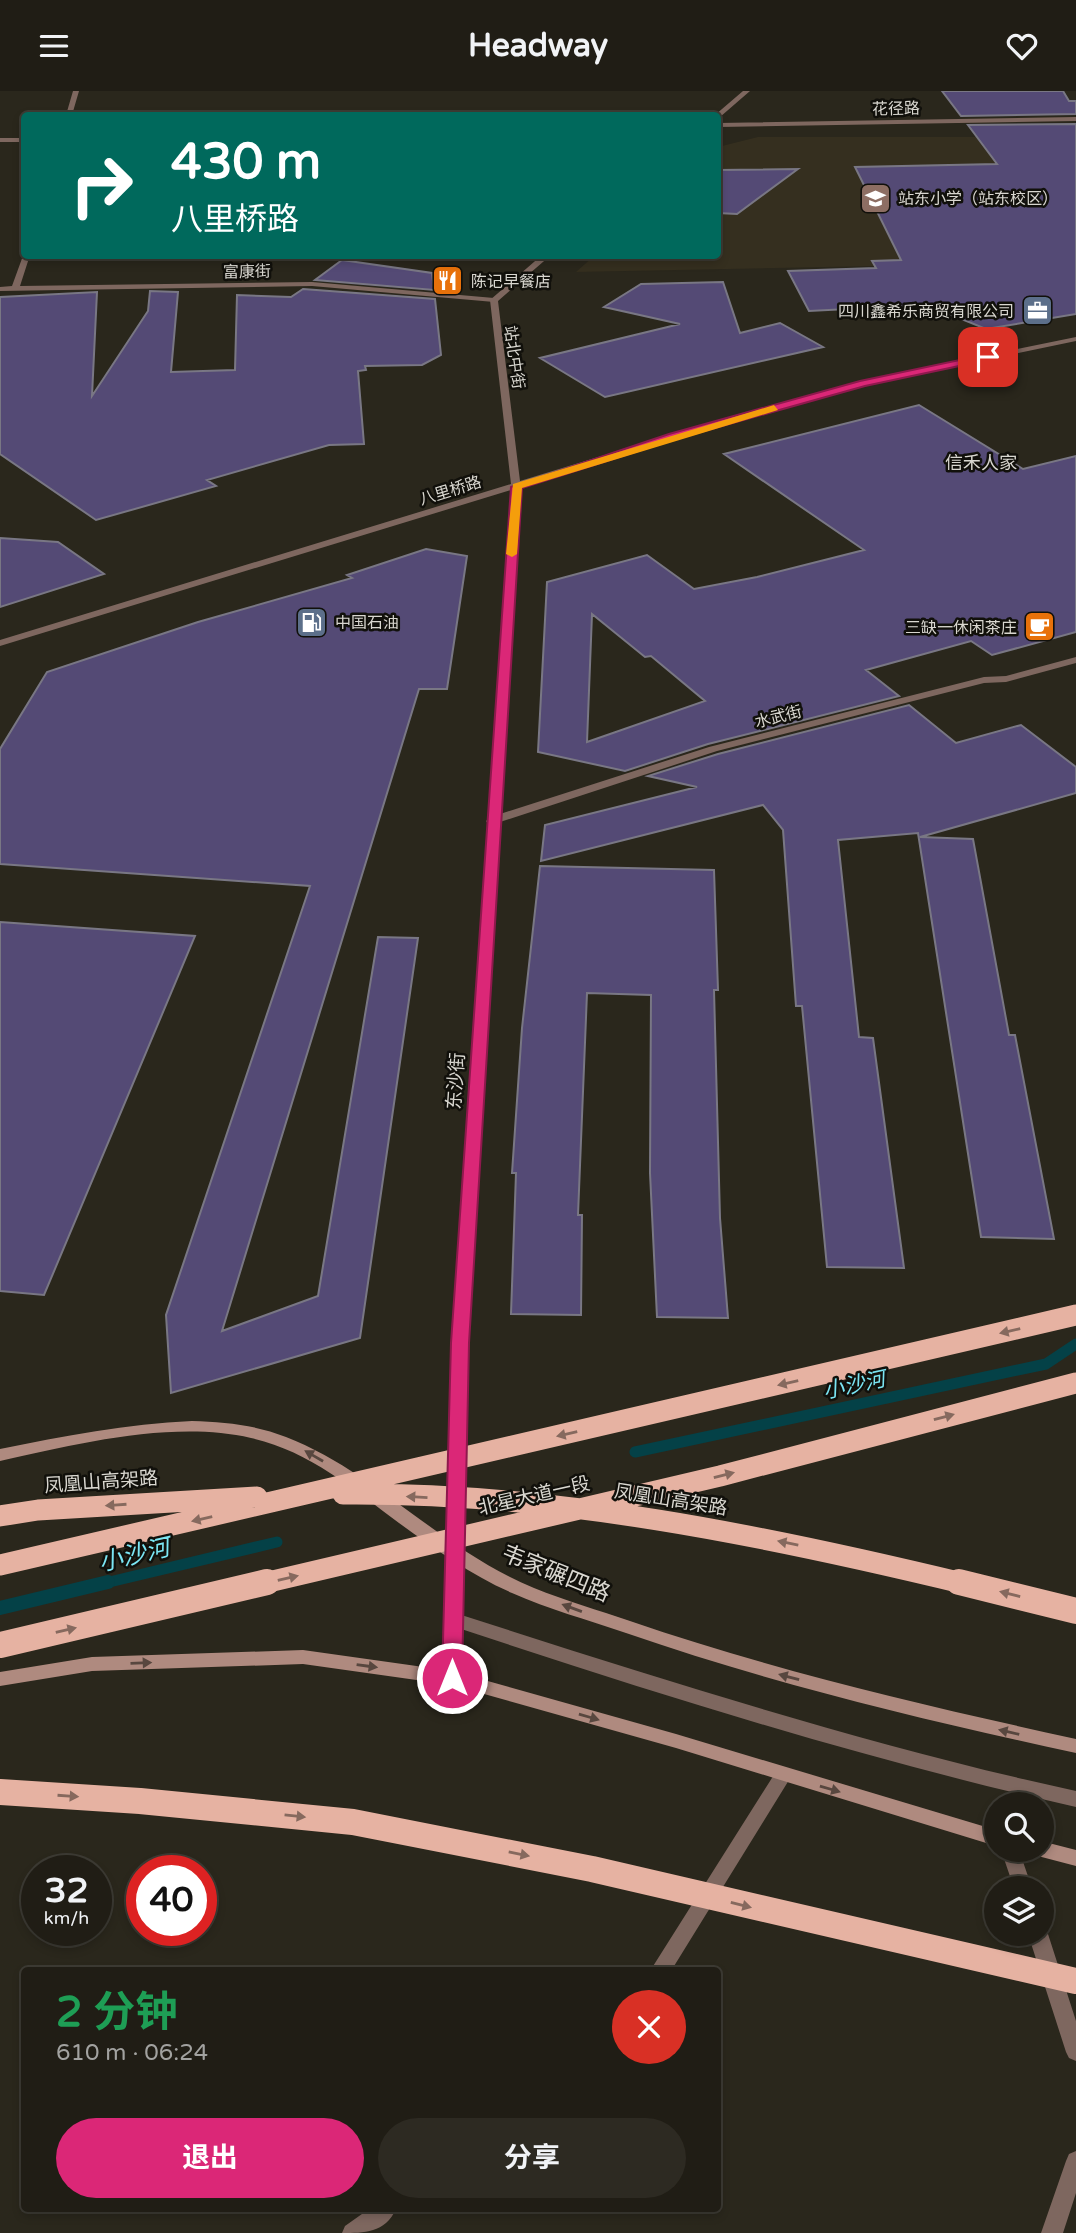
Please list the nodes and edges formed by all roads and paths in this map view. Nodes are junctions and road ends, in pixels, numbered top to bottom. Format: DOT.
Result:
graph roads {
  1 [pos="76,91"];
  2 [pos="747,91"];
  3 [pos="70,112"];
  4 [pos="721,113"];
  5 [pos="1076,119"];
  6 [pos="721,125"];
  7 [pos="0,140"];
  8 [pos="21,140"];
  9 [pos="25,259"];
  10 [pos="543,259"];
  11 [pos="15,288"];
  12 [pos="0,289"];
  13 [pos="494,300"];
  14 [pos="1076,339"];
  15 [pos="516,487"];
  16 [pos="0,643"];
  17 [pos="1076,660"];
  18 [pos="492,821"];
  19 [pos="1076,1315"];
  20 [pos="1076,1383"];
  21 [pos="0,1455"];
  22 [pos="0,1515"];
  23 [pos="453,1553"];
  24 [pos="0,1565"];
  25 [pos="1076,1611"];
  26 [pos="452,1619"];
  27 [pos="0,1645"];
  28 [pos="452,1678"];
  29 [pos="0,1679"];
  30 [pos="1076,1747"];
  31 [pos="783,1776"];
  32 [pos="0,1792"];
  33 [pos="1076,1799"];
  34 [pos="984,1835"];
  35 [pos="1054,1852"];
  36 [pos="1076,1858"];
  37 [pos="1042,1946"];
  38 [pos="663,1967"];
  39 [pos="1076,1982"];
  40 [pos="1076,2052"];
  41 [pos="1076,2161"];
  42 [pos="381,2212"];
  43 [pos="354,2233"];
  44 [pos="1052,2233"];
  1 -- 3 [label="street"];
  2 -- 4 [label="street"];
  5 -- 6 [label="street, 花径路"];
  7 -- 8 [label="street"];
  9 -- 11 [label="street"];
  10 -- 13 [label="street, 站北中街"];
  11 -- 12 [label="street, 富康街"];
  11 -- 13 [label="street, 富康街"];
  13 -- 15 [label="street, 站北中街"];
  14 -- 15 [label="street, 八里桥路"];
  15 -- 16 [label="street, 八里桥路"];
  15 -- 18 [label="street, 东沙街"];
  17 -- 18 [label="street, 水武街"];
  18 -- 23 [label="street, 东沙街"];
  19 -- 24 [label="highway, one-way, bridge"];
  27 -- 20 [label="highway, 北星大道一段, one-way, bridge"];
  23 -- 21 [label="main road, 韦家碾四路, one-way"];
  25 -- 22 [label="highway, 凤凰山高架路, one-way, bridge"];
  23 -- 26 [label="street, 东沙街"];
  30 -- 23 [label="main road, 韦家碾四路, one-way"];
  26 -- 28 [label="street, 东沙街"];
  26 -- 33 [label="street"];
  29 -- 28 [label="main road, one-way"];
  28 -- 31 [label="main road, one-way"];
  31 -- 34 [label="main road, one-way"];
  31 -- 38 [label="street"];
  32 -- 39 [label="highway, one-way, bridge"];
  35 -- 36 [label="main road"];
  37 -- 40 [label="street"];
  41 -- 44 [label="street"];
  42 -- 43 [label="street"];
}
